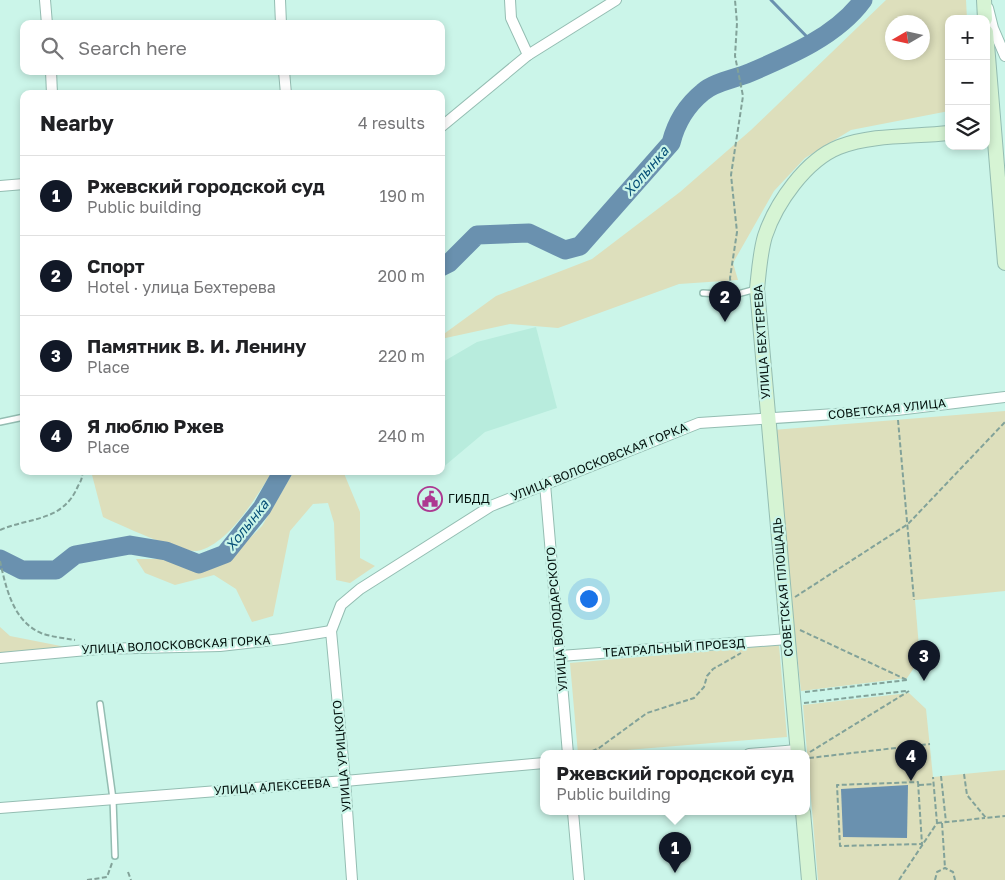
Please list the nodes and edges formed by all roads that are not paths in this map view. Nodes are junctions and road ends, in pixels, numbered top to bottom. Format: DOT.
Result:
graph roads {
  1 [pos="45,0"];
  2 [pos="280,0"];
  3 [pos="510,0"];
  4 [pos="616,0"];
  5 [pos="985,0"];
  6 [pos="985,15"];
  7 [pos="47,20"];
  8 [pos="282,20"];
  9 [pos="528,55"];
  10 [pos="1005,56"];
  11 [pos="989,60"];
  12 [pos="50,75"];
  13 [pos="284,75"];
  14 [pos="52,90"];
  15 [pos="286,90"];
  16 [pos="445,124"];
  17 [pos="995,127"];
  18 [pos="945,132"];
  19 [pos="20,184"];
  20 [pos="0,186"];
  21 [pos="1005,263"];
  22 [pos="757,289"];
  23 [pos="703,293"];
  24 [pos="1005,397"];
  25 [pos="20,418"];
  26 [pos="768,420"];
  27 [pos="0,422"];
  28 [pos="545,484"];
  29 [pos="331,631"];
  30 [pos="788,639"];
  31 [pos="560,656"];
  32 [pos="0,658"];
  33 [pos="100,704"];
  34 [pos="568,750"];
  35 [pos="801,750"];
  36 [pos="540,763"];
  37 [pos="345,782"];
  38 [pos="113,799"];
  39 [pos="0,808"];
  40 [pos="573,815"];
  41 [pos="803,815"];
  42 [pos="115,856"];
  43 [pos="352,880"];
  44 [pos="579,880"];
  45 [pos="809,880"];
  1 -- 7 [label="street"];
  2 -- 8 [label="street"];
  3 -- 9 [label="street"];
  4 -- 9 [label="street"];
  5 -- 6 [label="street"];
  5 -- 10 [label="street"];
  9 -- 16 [label="street"];
  11 -- 17 [label="street"];
  12 -- 14 [label="street"];
  13 -- 15 [label="street"];
  17 -- 21 [label="street"];
  18 -- 22 [label="street, УЛИЦА БЕХТЕРЕВА"];
  19 -- 20 [label="street"];
  22 -- 23 [label="lane"];
  22 -- 26 [label="street, УЛИЦА БЕХТЕРЕВА"];
  24 -- 26 [label="street, СОВЕТСКАЯ УЛИЦА"];
  25 -- 27 [label="lane"];
  26 -- 28 [label="street, УЛИЦА ВОЛОСКОВСКАЯ ГОРКА"];
  26 -- 30 [label="street, СОВЕТСКАЯ ПЛОЩАДЬ"];
  28 -- 29 [label="street, УЛИЦА ВОЛОСКОВСКАЯ ГОРКА"];
  28 -- 31 [label="street, УЛИЦА ВОЛОДАРСКОГО"];
  29 -- 32 [label="street, УЛИЦА ВОЛОСКОВСКАЯ ГОРКА"];
  29 -- 37 [label="street, УЛИЦА УРИЦКОГО"];
  30 -- 31 [label="street, ТЕАТРАЛЬНЫЙ ПРОЕЗД"];
  30 -- 35 [label="street, СОВЕТСКАЯ ПЛОЩАДЬ"];
  31 -- 34 [label="street, УЛИЦА ВОЛОДАРСКОГО"];
  33 -- 38 [label="lane"];
  36 -- 37 [label="street, УЛИЦА АЛЕКСЕЕВА"];
  37 -- 38 [label="street, УЛИЦА АЛЕКСЕЕВА"];
  37 -- 43 [label="street, УЛИЦА УРИЦКОГО"];
  38 -- 39 [label="street, УЛИЦА АЛЕКСЕЕВА"];
  38 -- 42 [label="lane"];
  40 -- 44 [label="street"];
  41 -- 45 [label="street"];
}
